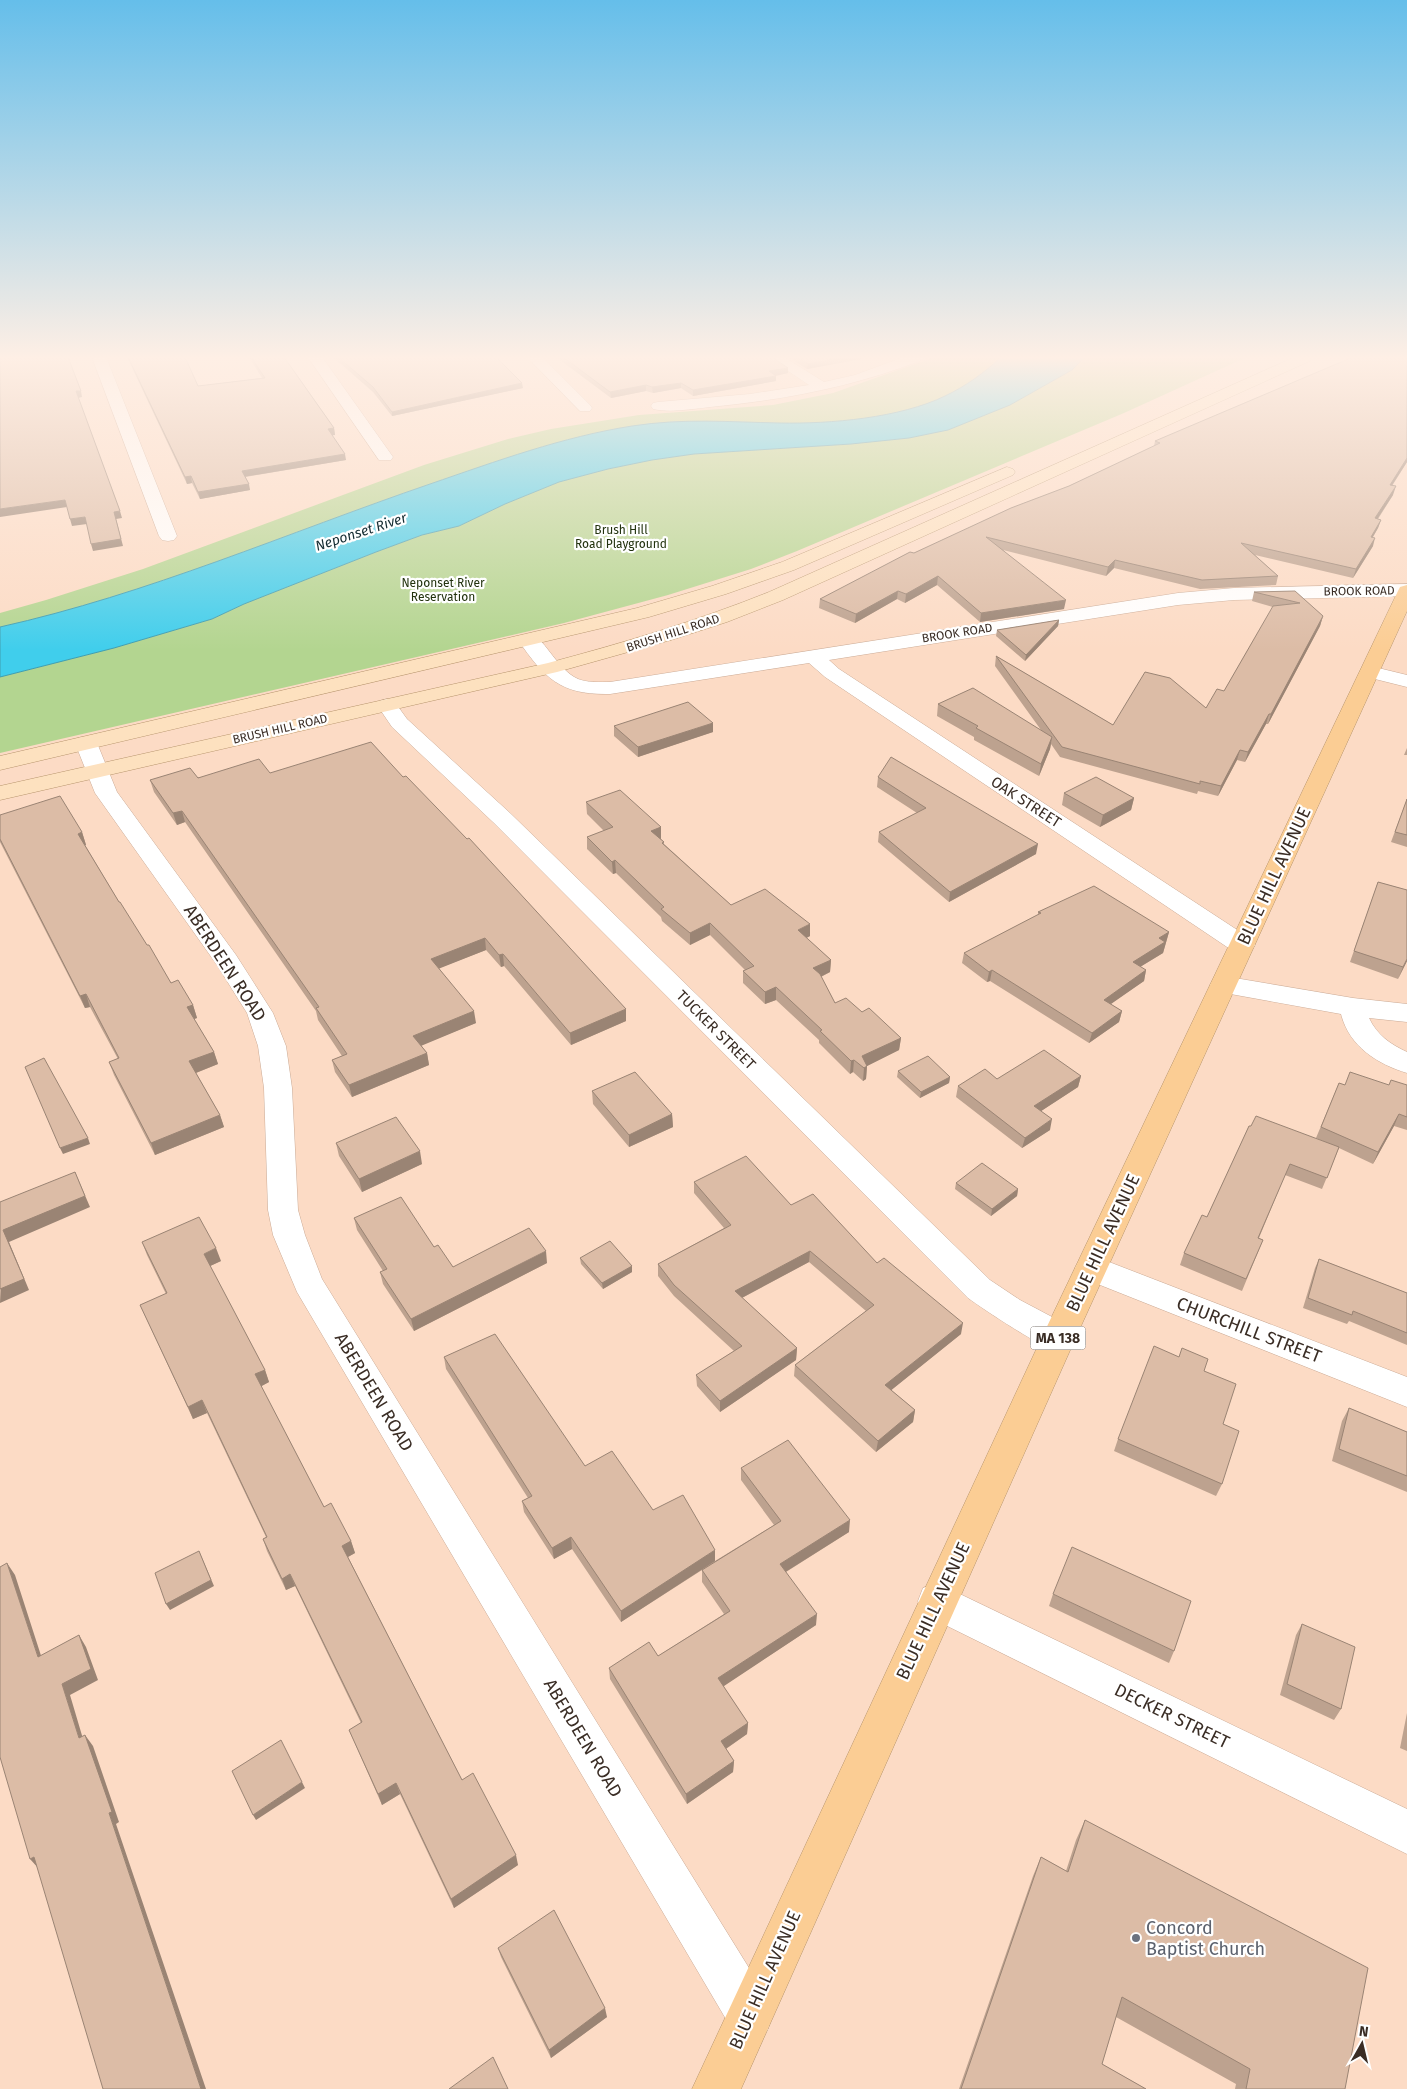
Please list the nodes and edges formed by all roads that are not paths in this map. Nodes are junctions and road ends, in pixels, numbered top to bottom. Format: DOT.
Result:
graph roads {
  1 [pos="137,454"];
  2 [pos="1048,454"];
  3 [pos="1092,454"];
  4 [pos="1038,459"];
  5 [pos="1020,467"];
  6 [pos="168,536"];
  7 [pos="1407,590"];
  8 [pos="528,640"];
  9 [pos="813,656"];
  10 [pos="550,668"];
  11 [pos="1370,672"];
  12 [pos="1407,681"];
  13 [pos="387,705"];
  14 [pos="92,757"];
  15 [pos="0,763"];
  16 [pos="0,793"];
  17 [pos="1242,945"];
  18 [pos="1223,985"];
  19 [pos="1353,1007"];
  20 [pos="1407,1013"];
  21 [pos="1407,1063"];
  22 [pos="1091,1268"];
  23 [pos="1059,1336"];
  24 [pos="1407,1392"];
  25 [pos="937,1601"];
  26 [pos="1407,1832"];
  27 [pos="750,2014"];
  28 [pos="716,2089"];
  1 -- 6 [label="street"];
  2 -- 4 [label="main road"];
  3 -- 10 [label="main road, BRUSH HILL ROAD"];
  5 -- 8 [label="main road, BRUSH HILL ROAD"];
  7 -- 9 [label="street, BROOK ROAD"];
  7 -- 11 [label="highway, BLUE HILL AVENUE / MA 138"];
  8 -- 10 [label="street, BROOK ROAD"];
  8 -- 14 [label="main road, BRUSH HILL ROAD"];
  9 -- 10 [label="street, BROOK ROAD"];
  9 -- 17 [label="street, OAK STREET"];
  10 -- 13 [label="main road, BRUSH HILL ROAD"];
  11 -- 12 [label="street"];
  11 -- 17 [label="highway, BLUE HILL AVENUE / MA 138"];
  13 -- 14 [label="main road, BRUSH HILL ROAD"];
  13 -- 23 [label="street, TUCKER STREET"];
  14 -- 15 [label="main road, BRUSH HILL ROAD"];
  14 -- 16 [label="main road, BRUSH HILL ROAD"];
  14 -- 27 [label="street, ABERDEEN ROAD"];
  17 -- 18 [label="highway, BLUE HILL AVENUE / MA 138"];
  18 -- 19 [label="street"];
  18 -- 22 [label="highway, BLUE HILL AVENUE / MA 138"];
  19 -- 20 [label="street"];
  19 -- 21 [label="street"];
  22 -- 23 [label="highway, BLUE HILL AVENUE / MA 138"];
  22 -- 24 [label="street, CHURCHILL STREET"];
  23 -- 25 [label="highway, BLUE HILL AVENUE / MA 138"];
  25 -- 26 [label="street, DECKER STREET"];
  25 -- 27 [label="highway, BLUE HILL AVENUE / MA 138"];
  27 -- 28 [label="highway, BLUE HILL AVENUE / MA 138"];
}
